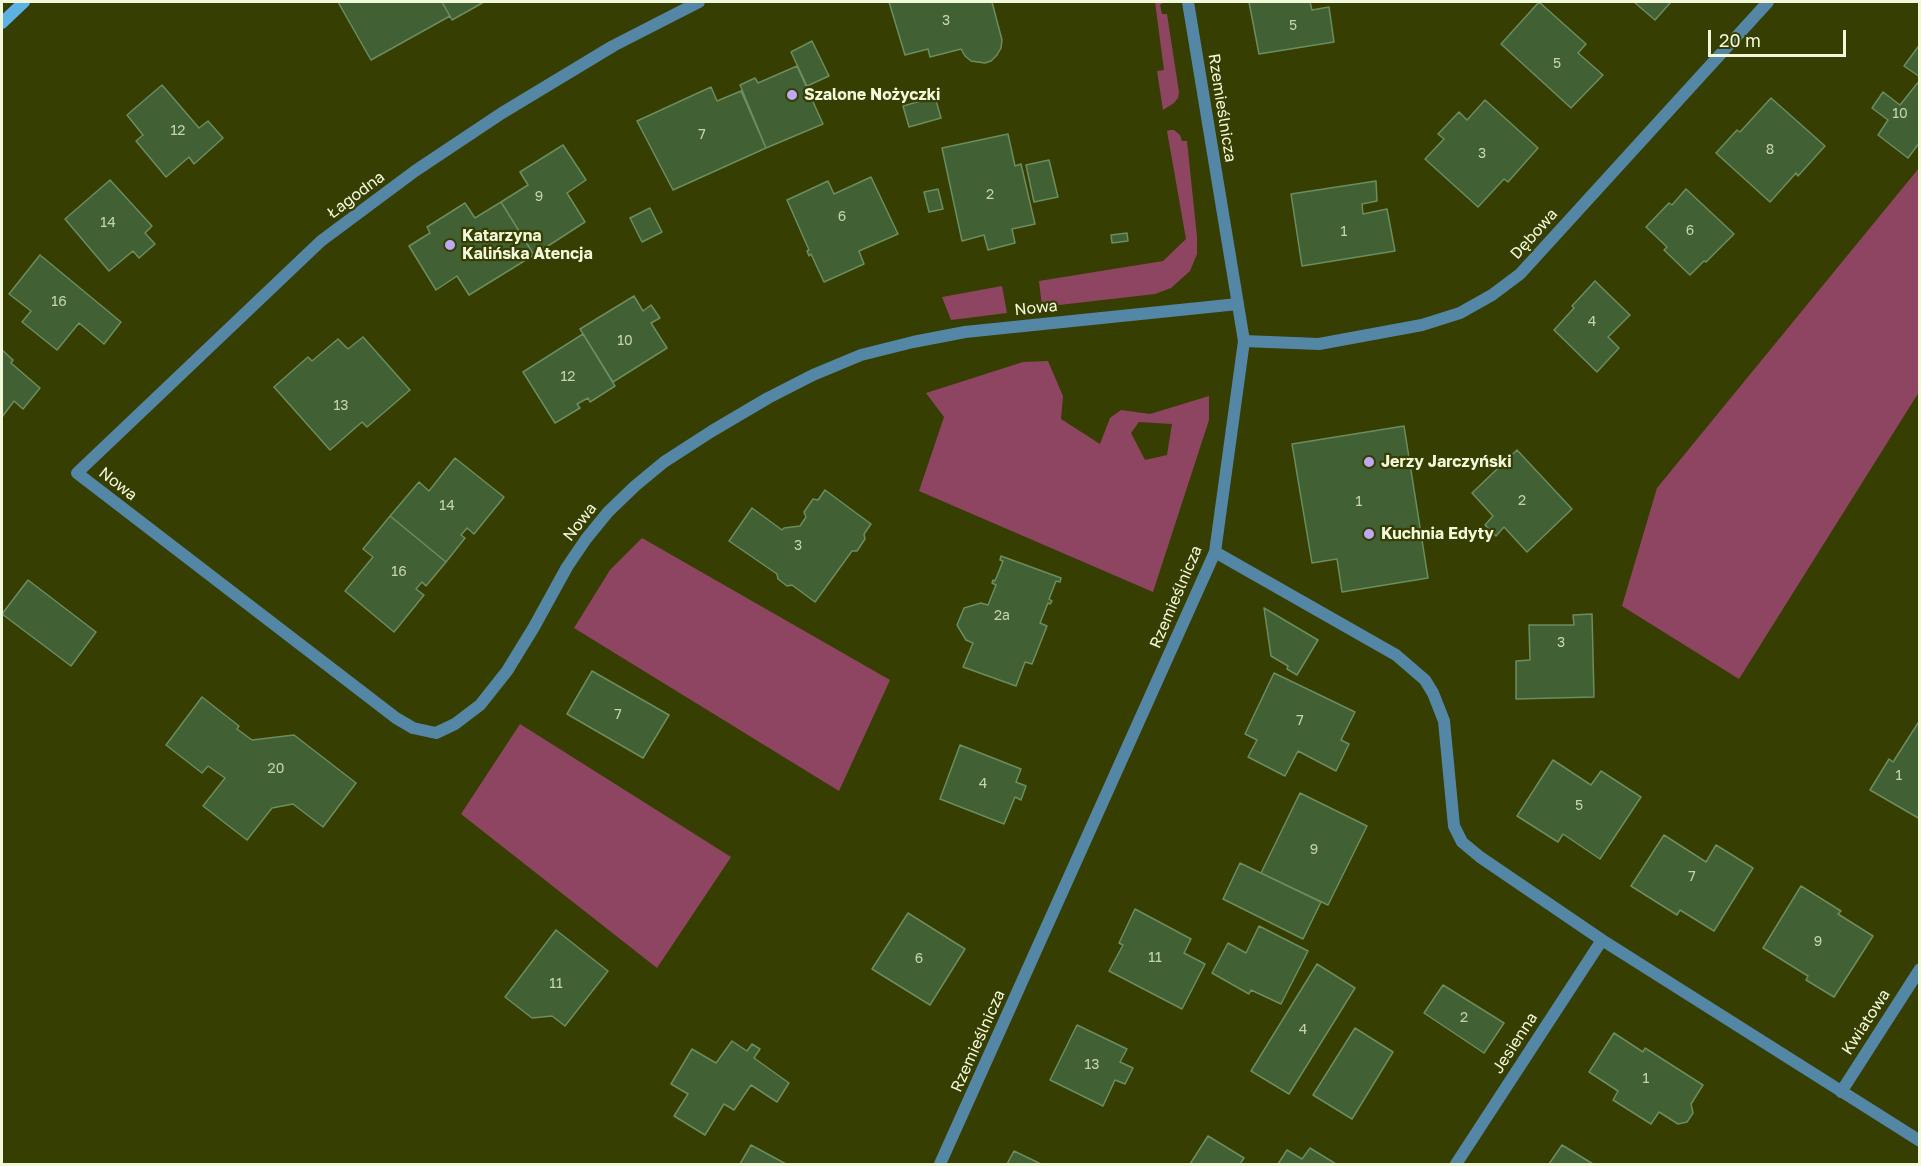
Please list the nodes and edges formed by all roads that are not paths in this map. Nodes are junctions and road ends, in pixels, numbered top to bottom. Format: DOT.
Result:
graph roads {
  1 [pos="24,2"];
  2 [pos="699,2"];
  3 [pos="1188,2"];
  4 [pos="1768,2"];
  5 [pos="2,23"];
  6 [pos="1238,304"];
  7 [pos="1244,341"];
  8 [pos="77,473"];
  9 [pos="1215,552"];
  10 [pos="1602,940"];
  11 [pos="1920,969"];
  12 [pos="1841,1092"];
  13 [pos="1920,1141"];
  14 [pos="940,1164"];
  15 [pos="1456,1164"];
  1 -- 5 [label="main road"];
  2 -- 8 [label="street, Łagodna"];
  3 -- 6 [label="street, Rzemieślnicza"];
  4 -- 7 [label="street, Dębowa"];
  6 -- 7 [label="street, Rzemieślnicza"];
  6 -- 8 [label="street, Nowa"];
  7 -- 9 [label="street, Rzemieślnicza"];
  9 -- 10 [label="street"];
  9 -- 14 [label="street, Rzemieślnicza"];
  10 -- 12 [label="street"];
  10 -- 15 [label="street, Jesienna"];
  11 -- 12 [label="street, Kwiatowa"];
  12 -- 13 [label="street"];
}
